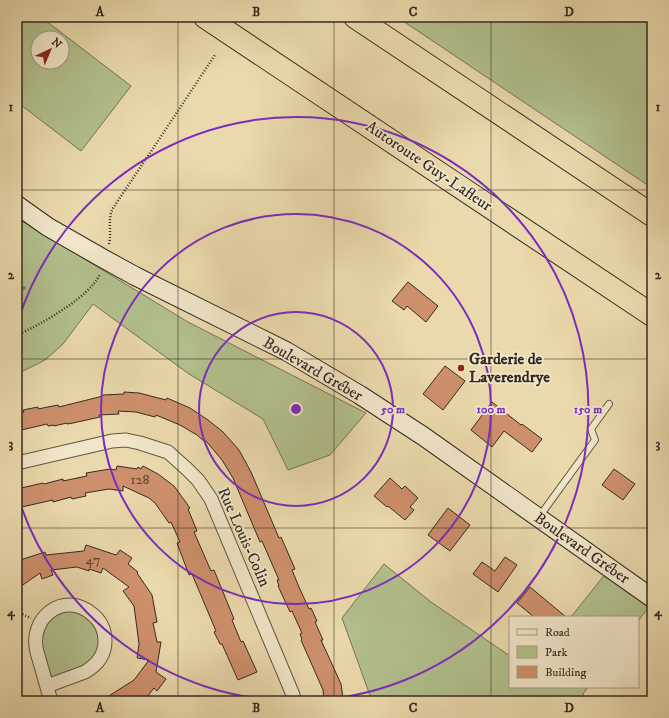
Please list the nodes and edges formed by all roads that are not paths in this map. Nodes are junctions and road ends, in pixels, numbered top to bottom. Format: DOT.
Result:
graph roads {
  1 [pos="205,17"];
  2 [pos="355,17"];
  3 [pos="17,205"];
  4 [pos="652,215"];
  5 [pos="652,316"];
  6 [pos="609,404"];
  7 [pos="17,463"];
  8 [pos="539,518"];
  9 [pos="652,598"];
  10 [pos="47,686"];
  11 [pos="51,701"];
  12 [pos="294,701"];
  1 -- 5 [label="highway, Autoroute Guy-Lafleur"];
  2 -- 4 [label="highway"];
  3 -- 8 [label="street, Boulevard Gréber"];
  6 -- 8 [label="lane"];
  7 -- 12 [label="street, Rue Louis-Colin"];
  8 -- 9 [label="street, Boulevard Gréber"];
  10 -- 10 [label="street"];
  10 -- 11 [label="street"];
}
